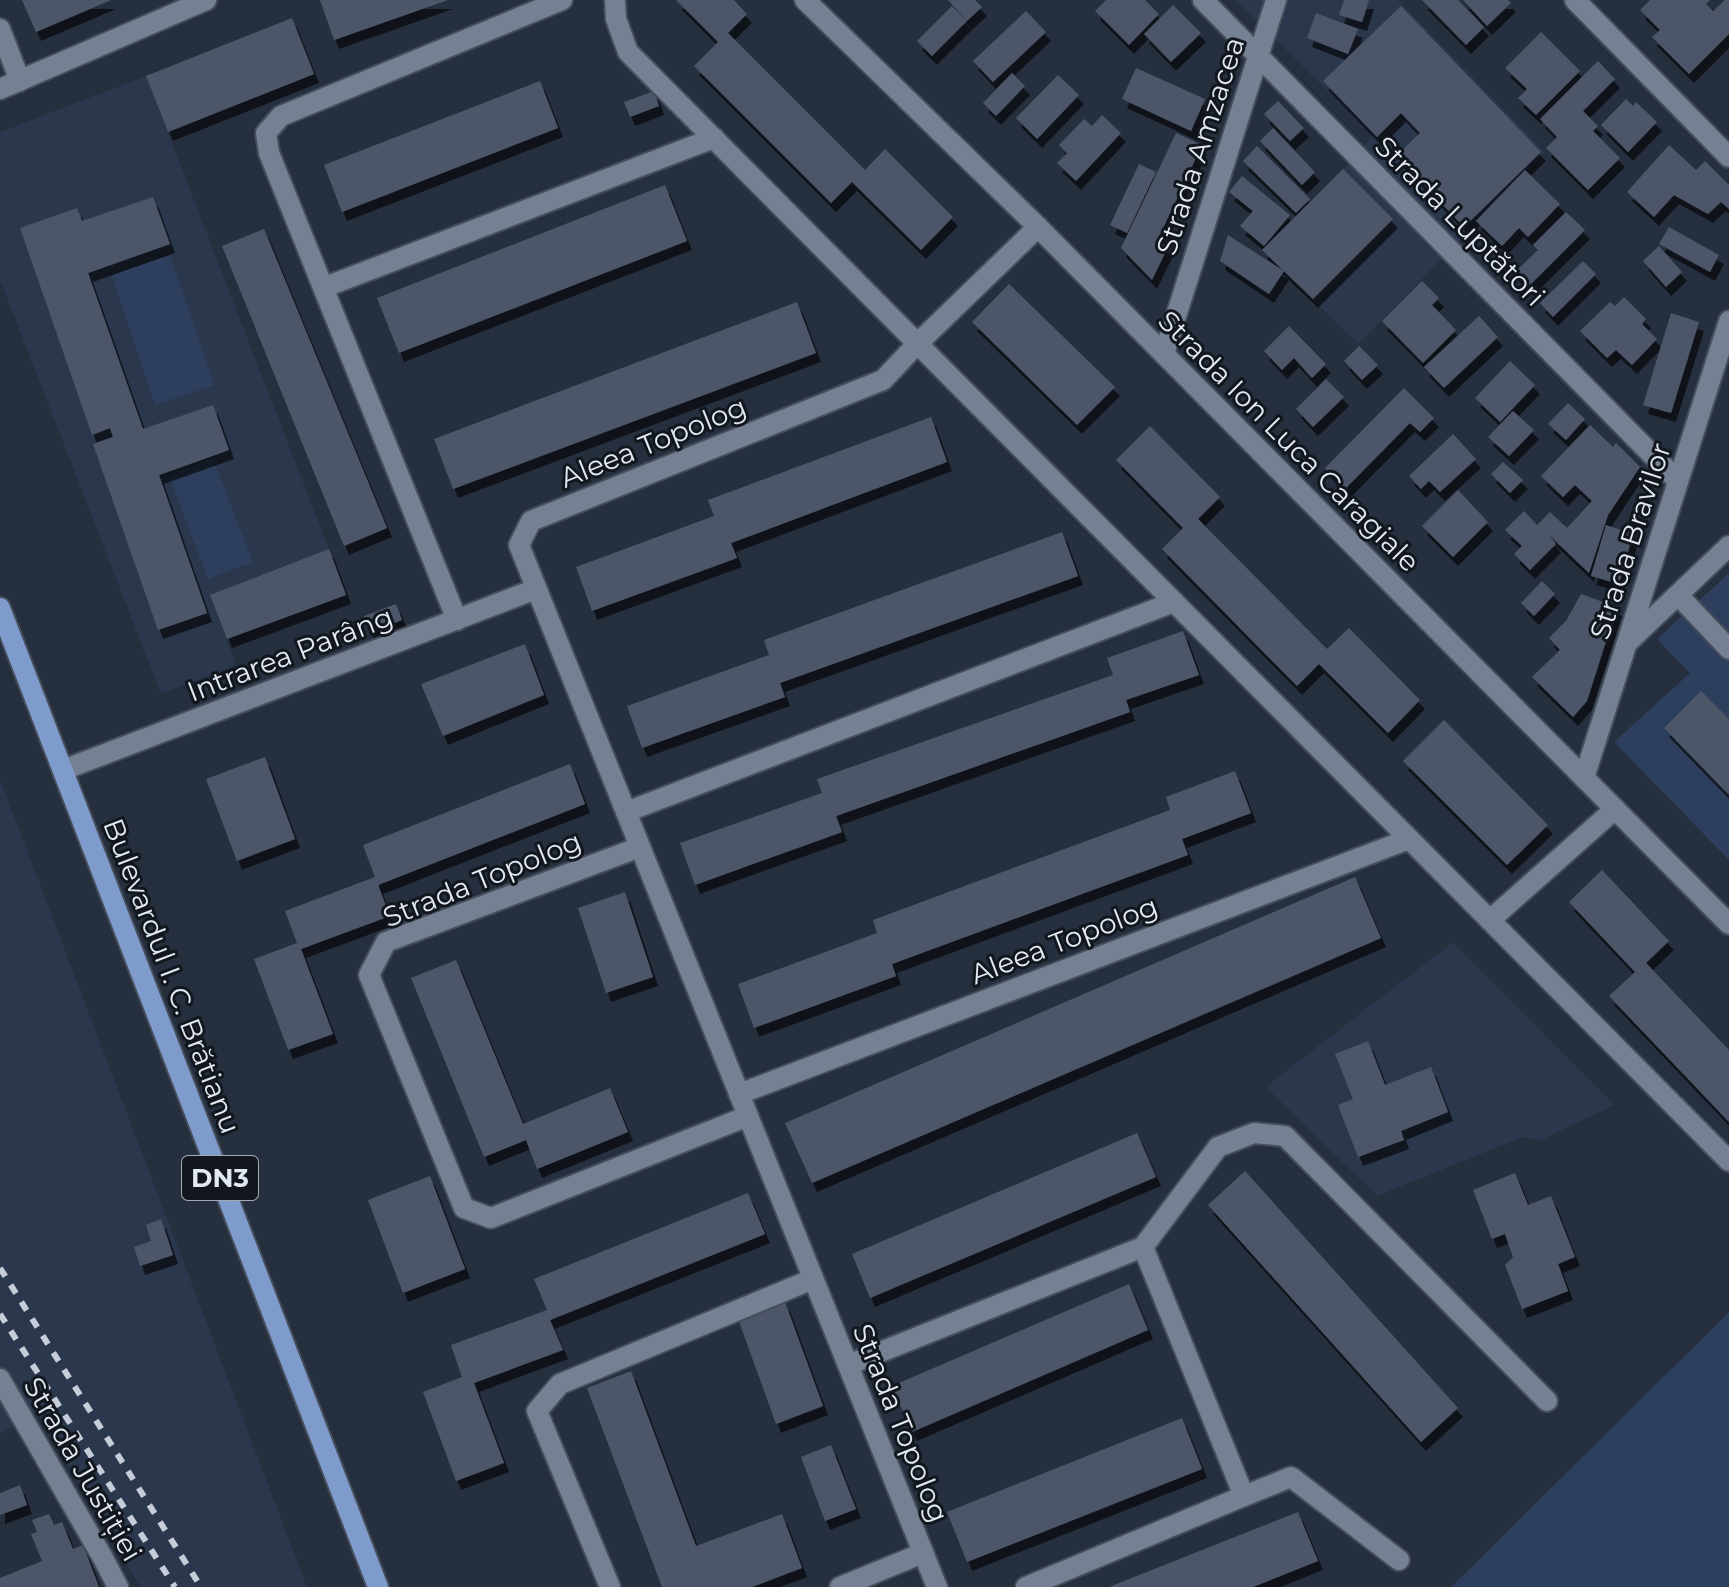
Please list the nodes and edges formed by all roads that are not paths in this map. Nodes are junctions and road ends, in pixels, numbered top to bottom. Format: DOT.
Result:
graph roads {
  1 [pos="206,0"];
  2 [pos="562,0"];
  3 [pos="615,0"];
  4 [pos="805,0"];
  5 [pos="1203,0"];
  6 [pos="1276,0"];
  7 [pos="1575,0"];
  8 [pos="0,29"];
  9 [pos="1258,56"];
  10 [pos="20,81"];
  11 [pos="0,89"];
  12 [pos="714,138"];
  13 [pos="1729,157"];
  14 [pos="1038,227"];
  15 [pos="325,287"];
  16 [pos="1729,321"];
  17 [pos="917,344"];
  18 [pos="1164,354"];
  19 [pos="1678,481"];
  20 [pos="531,521"];
  21 [pos="1729,546"];
  22 [pos="536,589"];
  23 [pos="1678,595"];
  24 [pos="1174,602"];
  25 [pos="0,608"];
  26 [pos="457,620"];
  27 [pos="1626,644"];
  28 [pos="1729,649"];
  29 [pos="63,770"];
  30 [pos="1584,778"];
  31 [pos="1615,809"];
  32 [pos="626,812"];
  33 [pos="1409,839"];
  34 [pos="640,847"];
  35 [pos="1490,920"];
  36 [pos="1729,924"];
  37 [pos="739,1094"];
  38 [pos="748,1116"];
  39 [pos="1729,1161"];
  40 [pos="1143,1247"];
  41 [pos="813,1279"];
  42 [pos="848,1365"];
  43 [pos="0,1379"];
  44 [pos="1547,1401"];
  45 [pos="1244,1496"];
  46 [pos="923,1553"];
  47 [pos="1399,1560"];
  48 [pos="118,1587"];
  49 [pos="378,1587"];
  50 [pos="610,1587"];
  51 [pos="840,1587"];
  52 [pos="937,1587"];
  53 [pos="1026,1587"];
  1 -- 10 [label="street"];
  2 -- 15 [label="street"];
  3 -- 12 [label="street"];
  4 -- 14 [label="street, Strada Ion Luca Caragiale"];
  5 -- 9 [label="street, Strada Luptători"];
  6 -- 9 [label="street, Strada Amzacea"];
  7 -- 13 [label="street"];
  8 -- 10 [label="street"];
  9 -- 18 [label="street, Strada Amzacea"];
  9 -- 19 [label="street, Strada Luptători"];
  10 -- 11 [label="street"];
  12 -- 15 [label="street"];
  12 -- 17 [label="street"];
  14 -- 17 [label="street, Aleea Topolog"];
  14 -- 18 [label="street, Strada Ion Luca Caragiale"];
  15 -- 26 [label="street"];
  16 -- 19 [label="street, Strada Bravilor"];
  17 -- 20 [label="street, Aleea Topolog"];
  17 -- 24 [label="street"];
  18 -- 30 [label="street, Strada Ion Luca Caragiale"];
  19 -- 27 [label="street, Strada Bravilor"];
  20 -- 22 [label="street, Strada Topolog"];
  21 -- 23 [label="street"];
  22 -- 26 [label="street, Intrarea Parâng"];
  22 -- 32 [label="street, Strada Topolog"];
  23 -- 27 [label="street"];
  23 -- 28 [label="street"];
  24 -- 32 [label="street"];
  24 -- 33 [label="street"];
  25 -- 29 [label="main road, Bulevardul I. C. Brătianu / DN3"];
  26 -- 29 [label="street, Intrarea Parâng"];
  27 -- 30 [label="street, Strada Bravilor"];
  29 -- 49 [label="main road, Bulevardul I. C. Brătianu / DN3"];
  30 -- 31 [label="street, Strada Ion Luca Caragiale"];
  31 -- 35 [label="street"];
  31 -- 36 [label="street, Strada Ion Luca Caragiale"];
  32 -- 34 [label="street, Strada Topolog"];
  33 -- 35 [label="street"];
  33 -- 37 [label="street, Aleea Topolog"];
  34 -- 37 [label="street, Strada Topolog"];
  34 -- 38 [label="street, Strada Topolog"];
  35 -- 39 [label="street"];
  37 -- 38 [label="street, Strada Topolog"];
  38 -- 41 [label="street, Strada Topolog"];
  40 -- 42 [label="street"];
  40 -- 44 [label="street"];
  40 -- 45 [label="street"];
  41 -- 42 [label="street, Strada Topolog"];
  41 -- 50 [label="street"];
  42 -- 46 [label="street, Strada Topolog"];
  43 -- 48 [label="street, Strada Justiției"];
  45 -- 47 [label="street"];
  45 -- 53 [label="street"];
  46 -- 51 [label="street"];
  46 -- 52 [label="street, Strada Topolog"];
}
